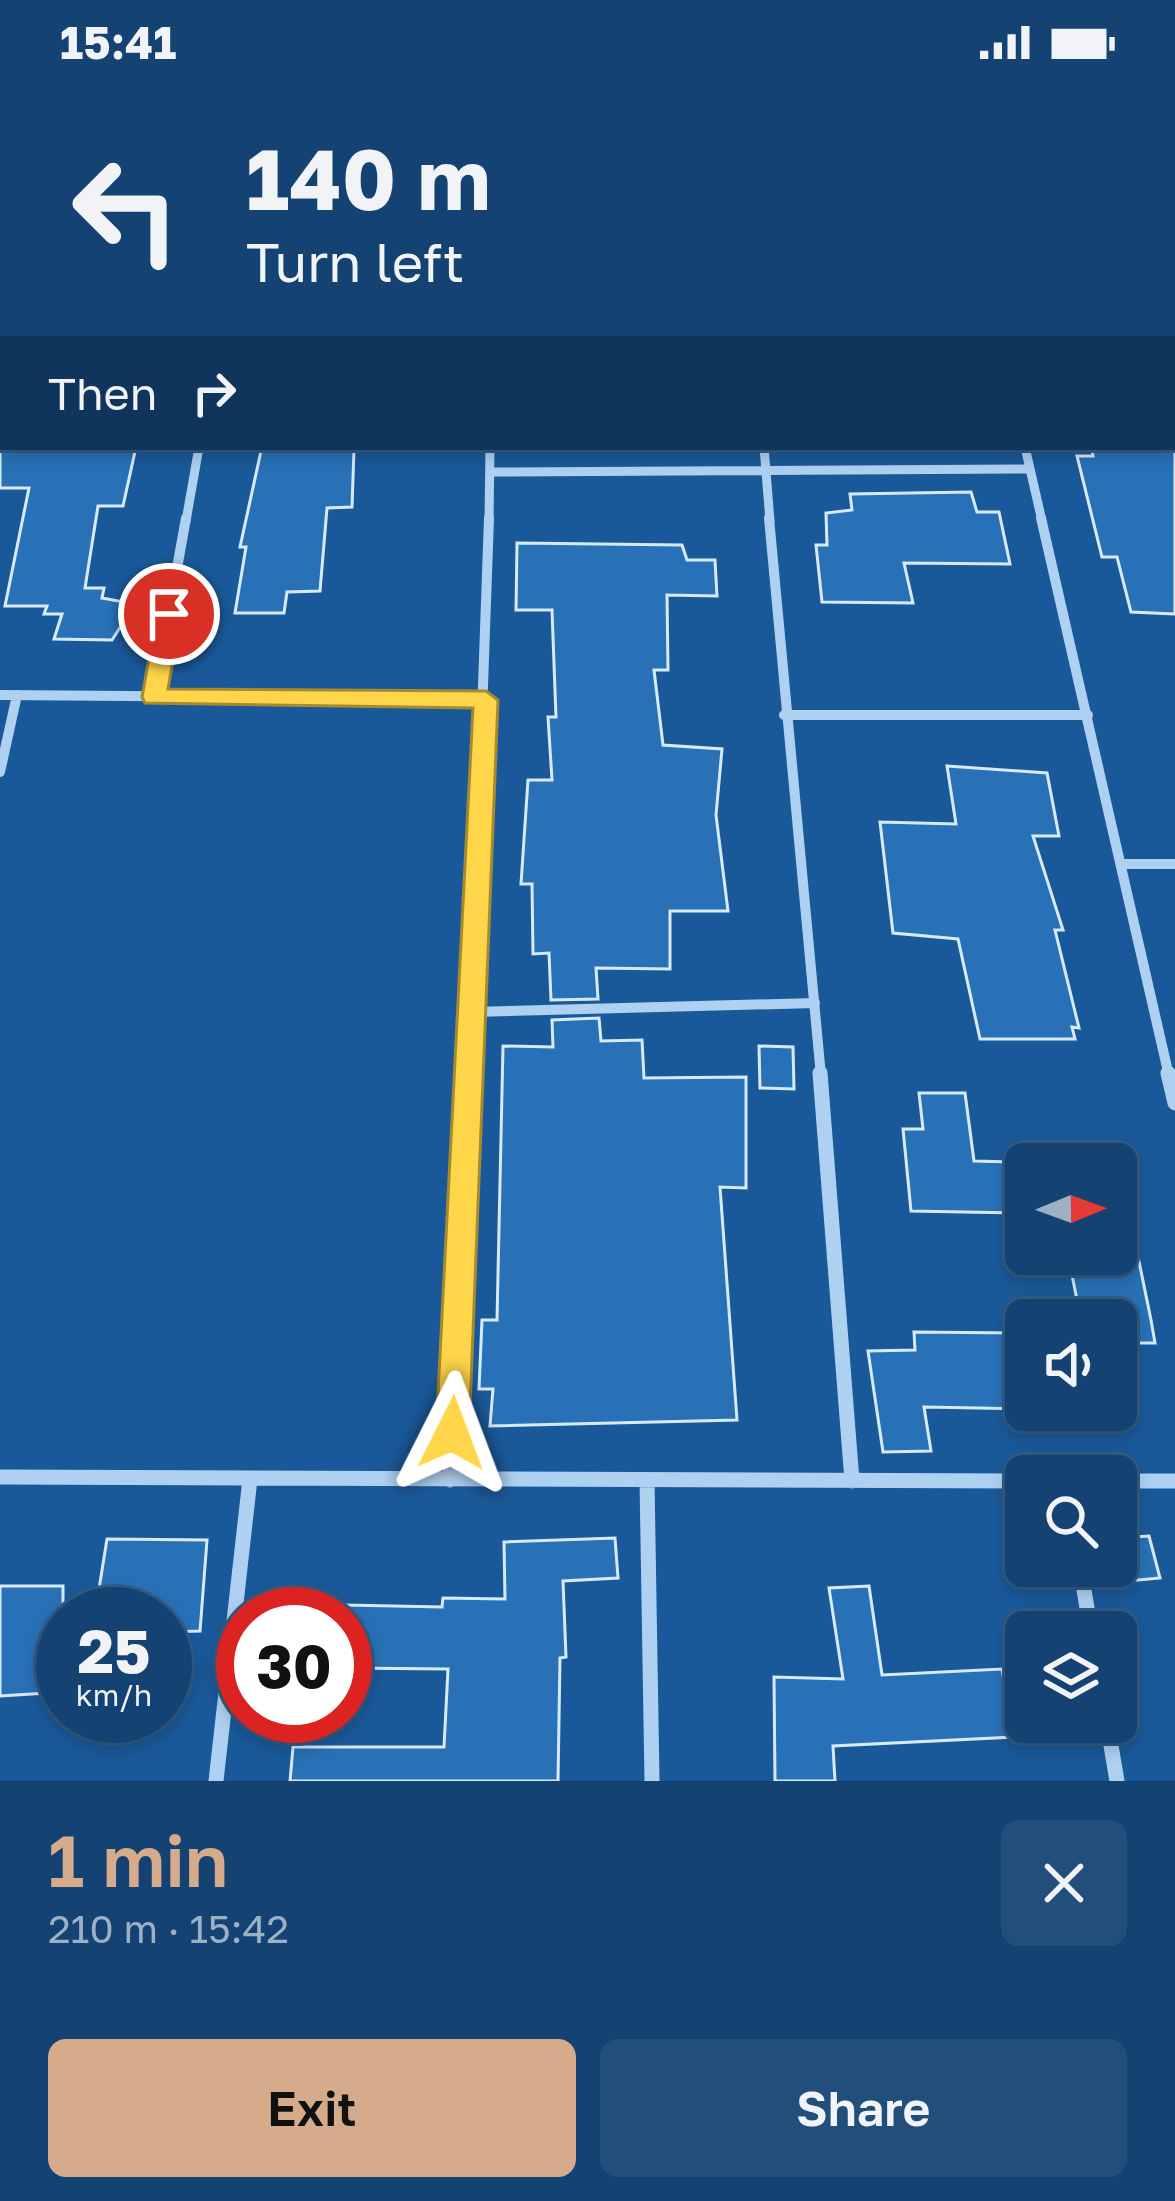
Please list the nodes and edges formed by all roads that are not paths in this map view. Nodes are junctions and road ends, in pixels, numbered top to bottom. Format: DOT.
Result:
graph roads {
  1 [pos="198,450"];
  2 [pos="490,450"];
  3 [pos="764,450"];
  4 [pos="1026,450"];
  5 [pos="1029,469"];
  6 [pos="491,472"];
  7 [pos="766,474"];
  8 [pos="0,694"];
  9 [pos="16,694"];
  10 [pos="154,697"];
  11 [pos="486,700"];
  12 [pos="784,715"];
  13 [pos="1088,715"];
  14 [pos="0,772"];
  15 [pos="1121,864"];
  16 [pos="1175,864"];
  17 [pos="815,1003"];
  18 [pos="472,1012"];
  19 [pos="1175,1102"];
  20 [pos="0,1477"];
  21 [pos="250,1479"];
  22 [pos="450,1480"];
  23 [pos="646,1480"];
  24 [pos="852,1480"];
  25 [pos="1005,1481"];
  26 [pos="1137,1481"];
  27 [pos="1175,1481"];
  28 [pos="1110,1743"];
  29 [pos="215,1781"];
  30 [pos="652,1781"];
  31 [pos="1117,1781"];
  1 -- 10 [label="street"];
  2 -- 6 [label="street"];
  3 -- 7 [label="street"];
  4 -- 5 [label="street"];
  5 -- 7 [label="street"];
  5 -- 13 [label="street"];
  6 -- 7 [label="street"];
  6 -- 11 [label="street"];
  7 -- 12 [label="street"];
  8 -- 9 [label="street"];
  9 -- 10 [label="street"];
  9 -- 14 [label="street"];
  10 -- 11 [label="street"];
  11 -- 18 [label="street"];
  12 -- 13 [label="street"];
  12 -- 17 [label="street"];
  13 -- 15 [label="street"];
  15 -- 16 [label="street"];
  15 -- 19 [label="street"];
  17 -- 18 [label="street"];
  17 -- 24 [label="street"];
  18 -- 22 [label="street"];
  20 -- 21 [label="street"];
  21 -- 22 [label="street"];
  21 -- 29 [label="street"];
  22 -- 23 [label="street"];
  23 -- 24 [label="street"];
  23 -- 30 [label="street"];
  24 -- 25 [label="street"];
  26 -- 27 [label="street"];
  28 -- 31 [label="street"];
}
